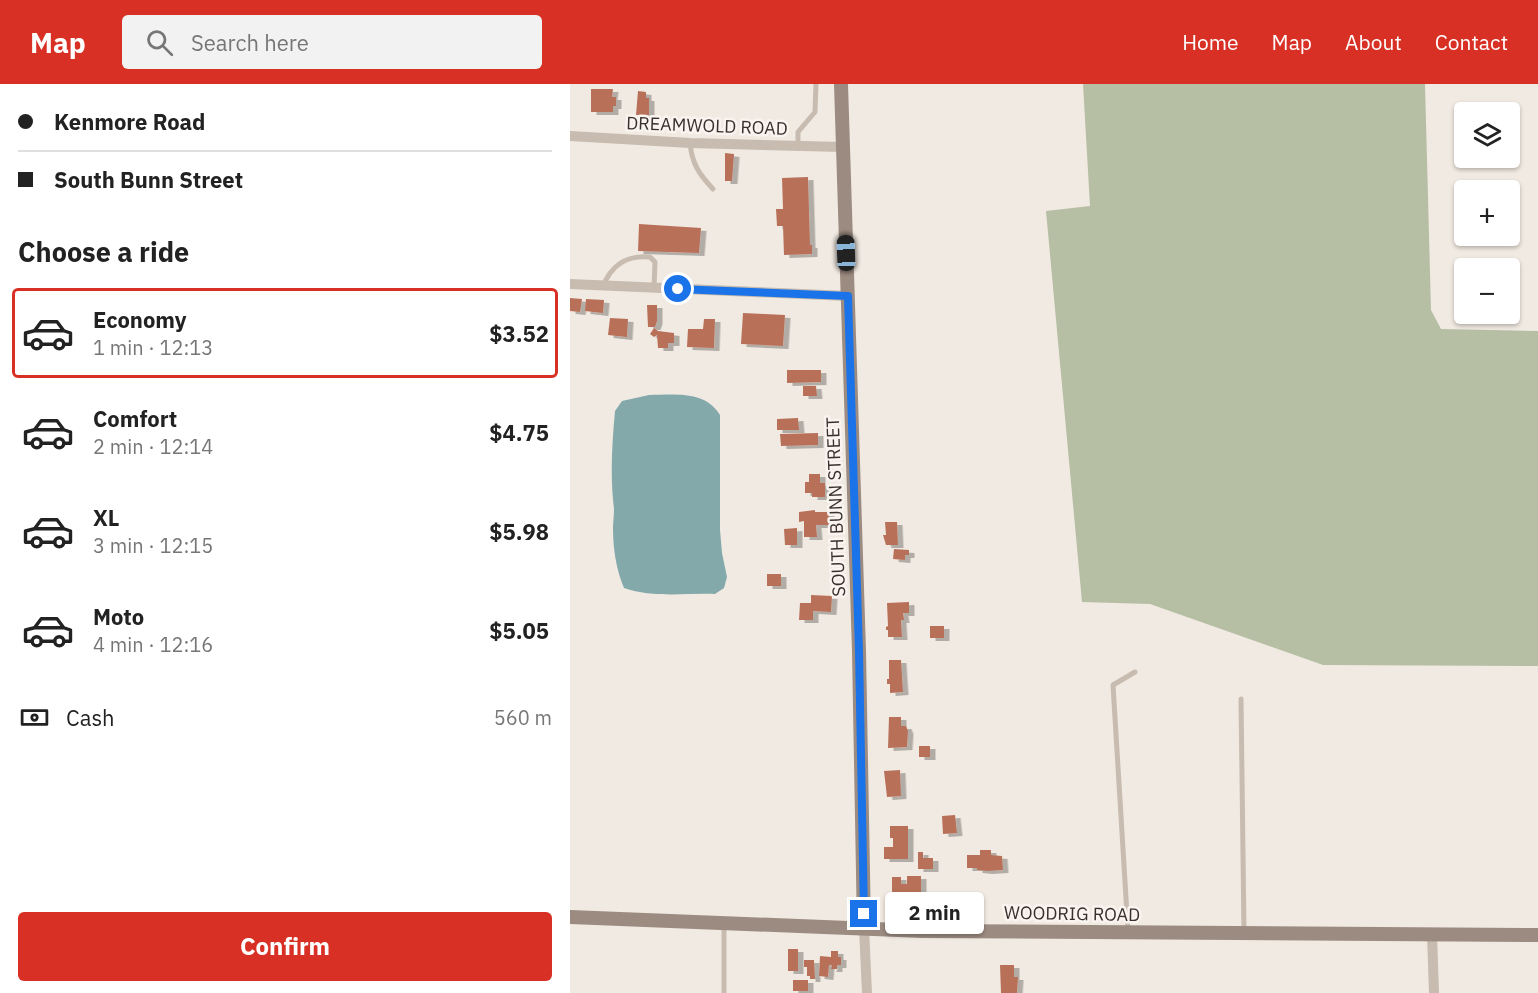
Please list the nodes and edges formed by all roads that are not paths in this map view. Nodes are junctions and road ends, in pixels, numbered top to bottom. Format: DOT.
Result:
graph roads {
  1 [pos="816,84"];
  2 [pos="842,84"];
  3 [pos="570,136"];
  4 [pos="690,143"];
  5 [pos="798,146"];
  6 [pos="843,147"];
  7 [pos="713,189"];
  8 [pos="570,284"];
  9 [pos="603,285"];
  10 [pos="654,288"];
  11 [pos="848,296"];
  12 [pos="1136,672"];
  13 [pos="1241,699"];
  14 [pos="570,917"];
  15 [pos="724,922"];
  16 [pos="864,928"];
  17 [pos="1128,933"];
  18 [pos="1244,933"];
  19 [pos="1432,934"];
  20 [pos="1538,935"];
  21 [pos="724,993"];
  22 [pos="867,993"];
  23 [pos="1434,993"];
  1 -- 5 [label="lane"];
  2 -- 6 [label="street, SOUTH BUNN STREET"];
  3 -- 4 [label="street, DREAMWOLD ROAD"];
  4 -- 5 [label="street, DREAMWOLD ROAD"];
  4 -- 7 [label="lane"];
  5 -- 6 [label="street, DREAMWOLD ROAD"];
  6 -- 11 [label="street, SOUTH BUNN STREET"];
  8 -- 9 [label="street"];
  9 -- 10 [label="street"];
  9 -- 10 [label="lane"];
  10 -- 11 [label="street"];
  11 -- 16 [label="street, SOUTH BUNN STREET"];
  12 -- 17 [label="lane"];
  13 -- 18 [label="lane"];
  14 -- 15 [label="street, WOODRIG ROAD"];
  15 -- 16 [label="street, WOODRIG ROAD"];
  15 -- 21 [label="lane"];
  16 -- 17 [label="street, WOODRIG ROAD"];
  16 -- 22 [label="street"];
  17 -- 18 [label="street, WOODRIG ROAD"];
  18 -- 19 [label="street, WOODRIG ROAD"];
  19 -- 20 [label="street, WOODRIG ROAD"];
  19 -- 23 [label="street"];
}
